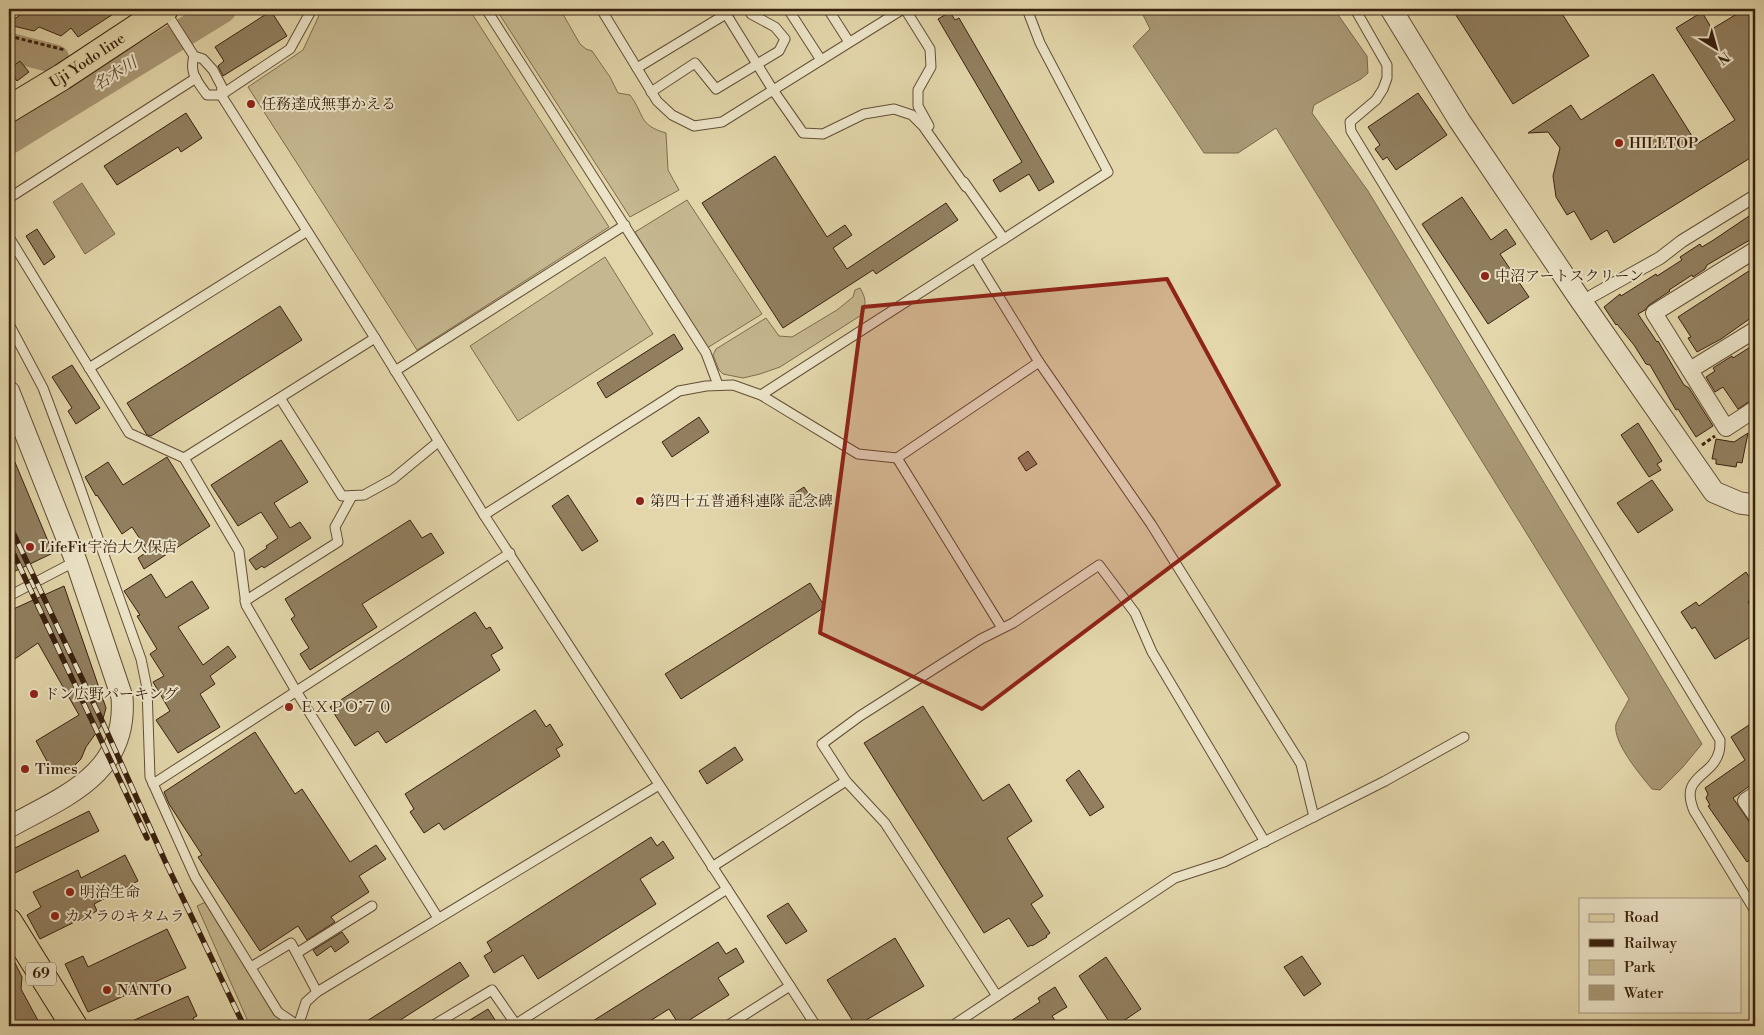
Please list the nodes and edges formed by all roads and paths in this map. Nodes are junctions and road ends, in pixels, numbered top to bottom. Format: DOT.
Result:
graph roads {
  1 [pos="312,9"];
  2 [pos="486,9"];
  3 [pos="601,9"];
  4 [pos="751,9"];
  5 [pos="788,9"];
  6 [pos="828,9"];
  7 [pos="904,9"];
  8 [pos="1027,9"];
  9 [pos="1355,9"];
  10 [pos="1391,9"];
  11 [pos="725,11"];
  12 [pos="168,15"];
  13 [pos="9,36"];
  14 [pos="849,42"];
  15 [pos="66,50"];
  16 [pos="194,56"];
  17 [pos="821,60"];
  18 [pos="757,64"];
  19 [pos="637,68"];
  20 [pos="196,78"];
  21 [pos="774,90"];
  22 [pos="652,92"];
  23 [pos="221,95"];
  24 [pos="9,109"];
  25 [pos="966,186"];
  26 [pos="1755,196"];
  27 [pos="9,198"];
  28 [pos="625,225"];
  29 [pos="306,232"];
  30 [pos="9,237"];
  31 [pos="1004,239"];
  32 [pos="1755,250"];
  33 [pos="975,258"];
  34 [pos="1592,296"];
  35 [pos="9,324"];
  36 [pos="1755,330"];
  37 [pos="375,338"];
  38 [pos="1039,362"];
  39 [pos="89,368"];
  40 [pos="395,370"];
  41 [pos="1690,370"];
  42 [pos="718,385"];
  43 [pos="9,392"];
  44 [pos="761,395"];
  45 [pos="280,398"];
  46 [pos="1755,409"];
  47 [pos="1726,428"];
  48 [pos="438,442"];
  49 [pos="1697,449"];
  50 [pos="184,458"];
  51 [pos="897,458"];
  52 [pos="352,496"];
  53 [pos="1755,505"];
  54 [pos="484,515"];
  55 [pos="510,553"];
  56 [pos="76,561"];
  57 [pos="11,593"];
  58 [pos="245,601"];
  59 [pos="1002,628"];
  60 [pos="296,690"];
  61 [pos="1464,737"];
  62 [pos="846,781"];
  63 [pos="153,784"];
  64 [pos="659,785"];
  65 [pos="1755,794"];
  66 [pos="1755,814"];
  67 [pos="1314,817"];
  68 [pos="9,827"];
  69 [pos="1265,842"];
  70 [pos="712,867"];
  71 [pos="727,889"];
  72 [pos="372,906"];
  73 [pos="1755,911"];
  74 [pos="438,918"];
  75 [pos="9,922"];
  76 [pos="297,953"];
  77 [pos="251,967"];
  78 [pos="790,986"];
  79 [pos="318,992"];
  80 [pos="997,996"];
  81 [pos="516,1025"];
  82 [pos="74,1026"];
  83 [pos="297,1026"];
  84 [pos="432,1026"];
  85 [pos="727,1026"];
  86 [pos="816,1026"];
  87 [pos="952,1026"];
  1 -- 23 [label="lane"];
  2 -- 28 [label="lane"];
  3 -- 19 [label="lane"];
  4 -- 18 [label="lane"];
  5 -- 17 [label="lane"];
  6 -- 14 [label="lane"];
  7 -- 14 [label="lane"];
  7 -- 25 [label="lane"];
  8 -- 31 [label="lane"];
  9 -- 73 [label="lane"];
  10 -- 53 [label="street"];
  11 -- 18 [label="lane"];
  11 -- 19 [label="lane"];
  12 -- 16 [label="lane"];
  12 -- 24 [label="main road, Uji Yodo line"];
  13 -- 15 [label="path"];
  14 -- 17 [label="lane"];
  16 -- 20 [label="lane"];
  16 -- 23 [label="lane"];
  17 -- 21 [label="lane"];
  18 -- 21 [label="lane"];
  18 -- 22 [label="lane"];
  19 -- 22 [label="lane"];
  20 -- 23 [label="lane"];
  20 -- 27 [label="lane"];
  21 -- 22 [label="lane"];
  21 -- 25 [label="lane"];
  23 -- 29 [label="lane"];
  25 -- 31 [label="lane"];
  26 -- 34 [label="street"];
  28 -- 40 [label="lane"];
  28 -- 42 [label="lane"];
  29 -- 37 [label="lane"];
  29 -- 39 [label="lane"];
  30 -- 39 [label="lane"];
  31 -- 33 [label="lane"];
  32 -- 41 [label="street"];
  33 -- 38 [label="lane"];
  33 -- 44 [label="lane"];
  35 -- 63 [label="lane"];
  36 -- 41 [label="street"];
  37 -- 40 [label="lane"];
  37 -- 45 [label="lane"];
  38 -- 51 [label="lane"];
  38 -- 67 [label="lane"];
  39 -- 50 [label="lane"];
  40 -- 48 [label="lane"];
  41 -- 47 [label="street"];
  42 -- 44 [label="lane"];
  42 -- 54 [label="lane"];
  43 -- 56 [label="street"];
  44 -- 51 [label="lane"];
  45 -- 50 [label="lane"];
  45 -- 52 [label="lane"];
  46 -- 47 [label="street"];
  47 -- 49 [label="path"];
  48 -- 52 [label="lane"];
  48 -- 54 [label="lane"];
  50 -- 58 [label="lane"];
  51 -- 59 [label="lane"];
  52 -- 58 [label="lane"];
  54 -- 55 [label="lane"];
  55 -- 60 [label="lane"];
  55 -- 64 [label="lane"];
  56 -- 57 [label="lane"];
  56 -- 68 [label="street"];
  58 -- 60 [label="lane"];
  59 -- 62 [label="lane"];
  59 -- 69 [label="lane"];
  60 -- 63 [label="lane"];
  60 -- 74 [label="lane"];
  61 -- 67 [label="lane"];
  62 -- 70 [label="lane"];
  62 -- 80 [label="lane"];
  63 -- 77 [label="lane"];
  64 -- 70 [label="lane"];
  64 -- 74 [label="lane"];
  65 -- 66 [label="street"];
  67 -- 69 [label="lane"];
  69 -- 80 [label="lane"];
  70 -- 71 [label="lane"];
  71 -- 78 [label="lane"];
  71 -- 81 [label="lane"];
  72 -- 76 [label="lane"];
  74 -- 79 [label="lane"];
  75 -- 82 [label="main road, 69"];
  76 -- 77 [label="lane"];
  76 -- 79 [label="lane"];
  77 -- 83 [label="lane"];
  78 -- 85 [label="lane"];
  78 -- 86 [label="lane"];
  79 -- 83 [label="lane"];
  80 -- 87 [label="lane"];
  81 -- 84 [label="lane"];
}
